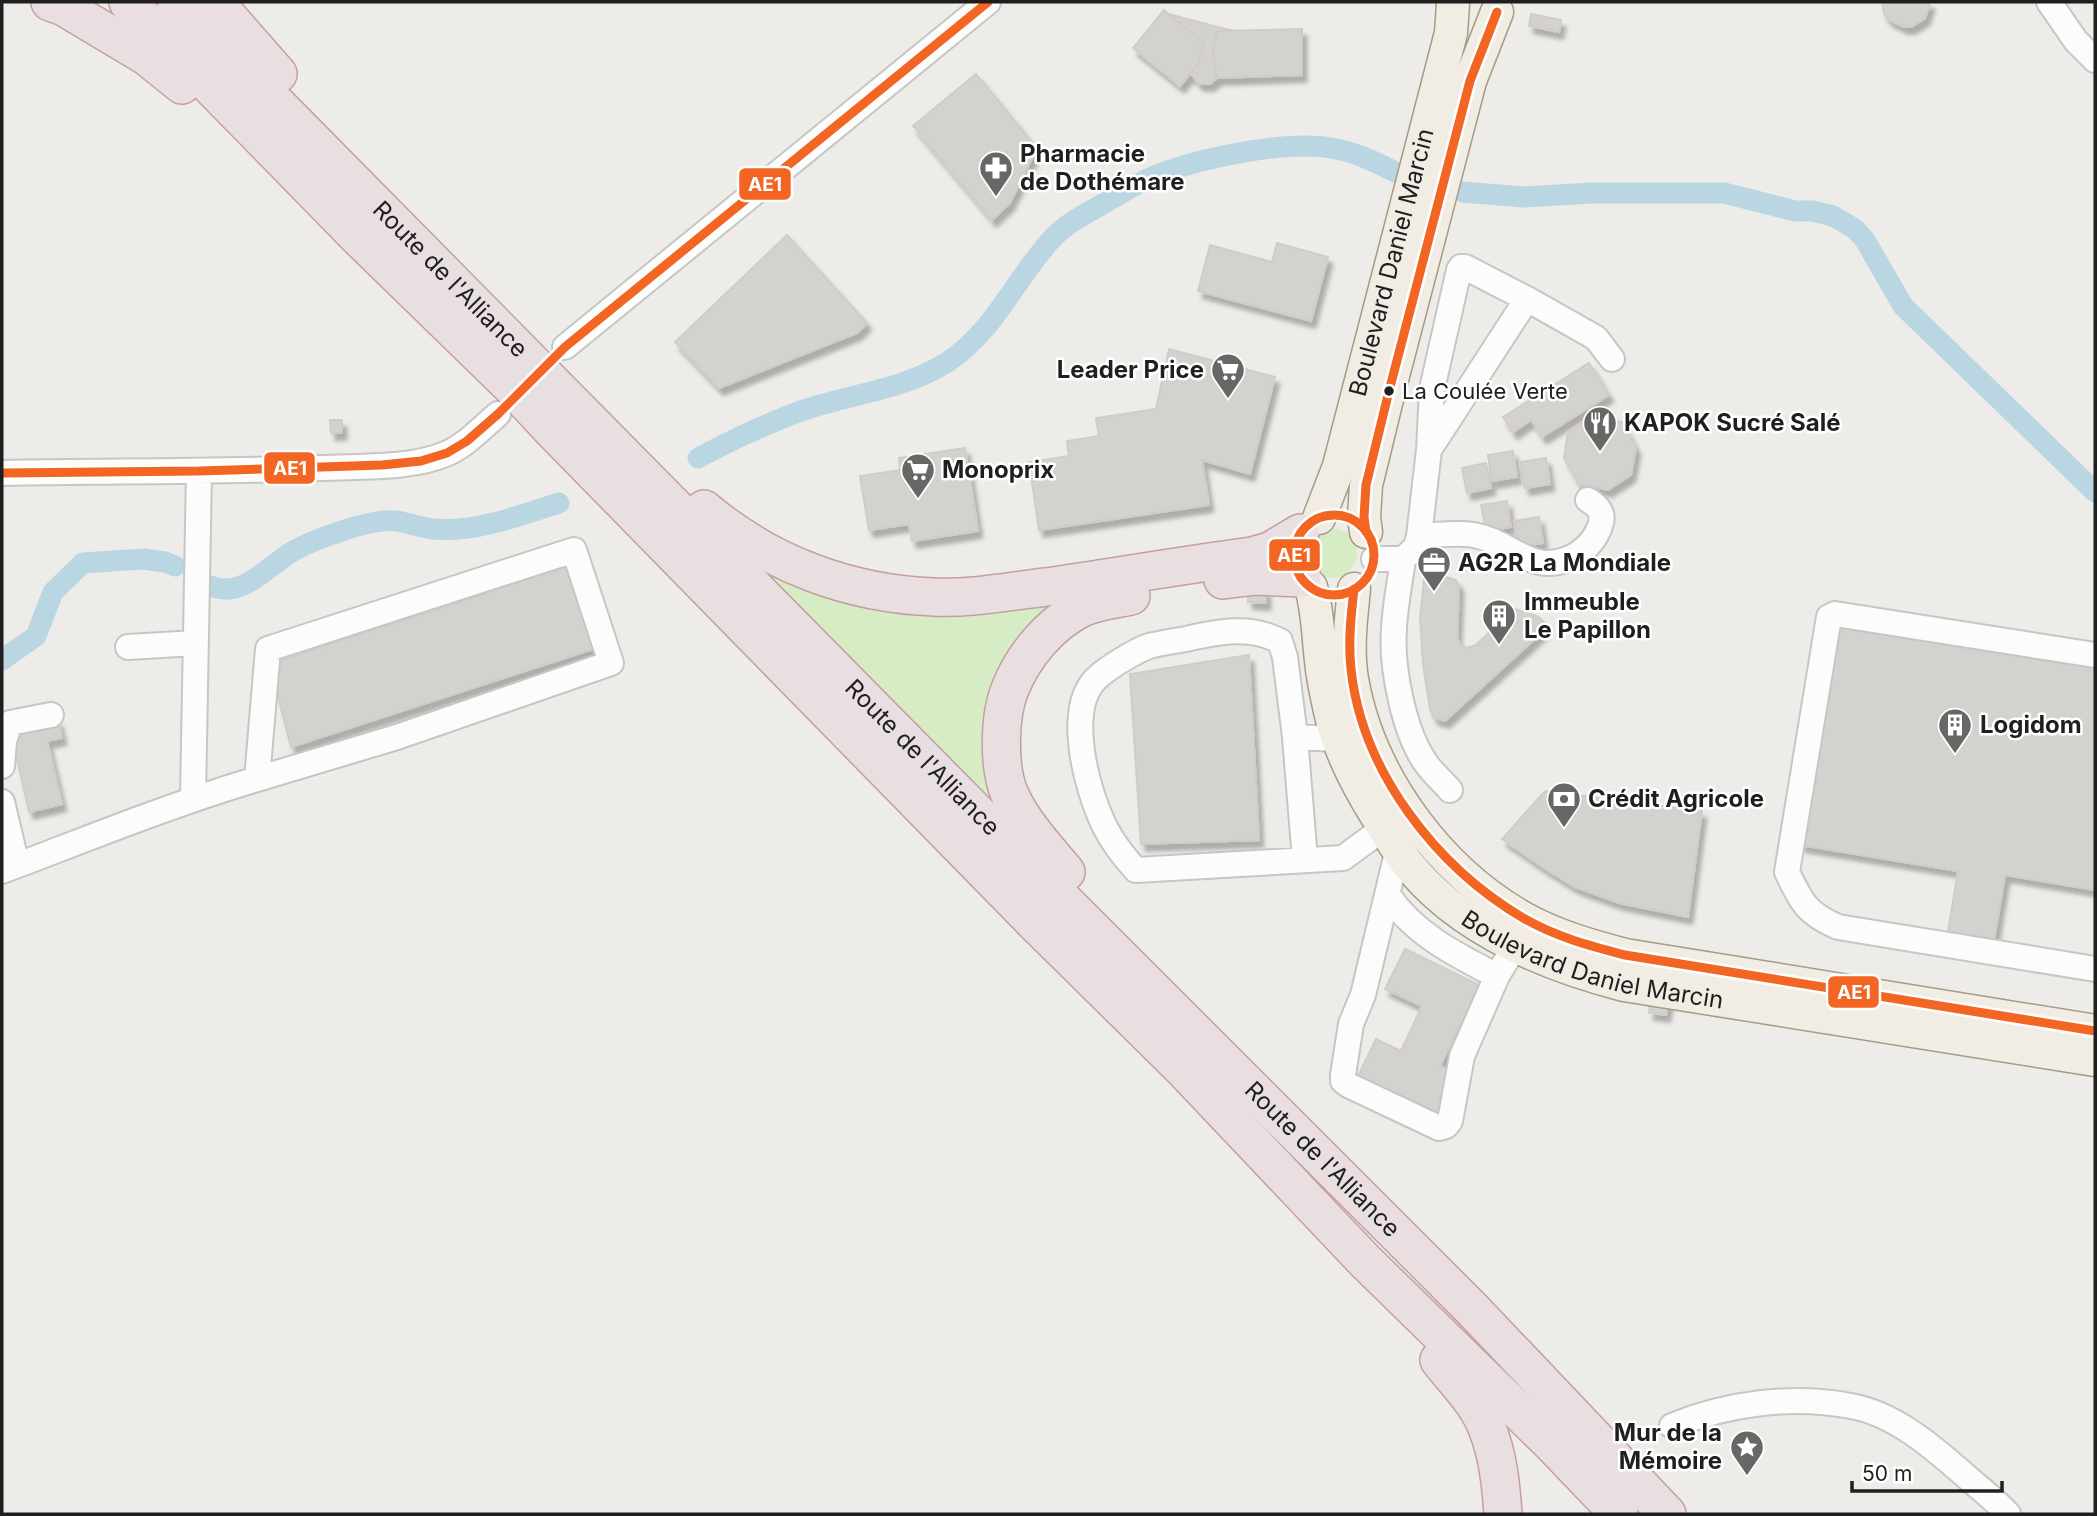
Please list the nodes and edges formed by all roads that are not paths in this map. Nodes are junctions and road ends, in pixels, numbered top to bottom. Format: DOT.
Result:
graph roads {
  1 [pos="50,2"];
  2 [pos="128,2"];
  3 [pos="176,2"];
  4 [pos="215,2"];
  5 [pos="988,2"];
  6 [pos="2049,2"];
  7 [pos="1452,3"];
  8 [pos="1505,7"];
  9 [pos="2095,60"];
  10 [pos="374,228"];
  11 [pos="1527,299"];
  12 [pos="565,347"];
  13 [pos="1612,359"];
  14 [pos="580,411"];
  15 [pos="498,414"];
  16 [pos="1429,450"];
  17 [pos="199,471"];
  18 [pos="2,473"];
  19 [pos="1588,500"];
  20 [pos="1310,525"];
  21 [pos="1419,536"];
  22 [pos="1381,550"];
  23 [pos="1306,582"];
  24 [pos="1354,589"];
  25 [pos="197,643"];
  26 [pos="128,647"];
  27 [pos="2095,655"];
  28 [pos="51,715"];
  29 [pos="1295,737"];
  30 [pos="1338,739"];
  31 [pos="2,766"];
  32 [pos="257,779"];
  33 [pos="1450,790"];
  34 [pos="193,798"];
  35 [pos="2,802"];
  36 [pos="1391,838"];
  37 [pos="1305,860"];
  38 [pos="9,868"];
  39 [pos="1388,895"];
  40 [pos="1515,947"];
  41 [pos="2095,969"];
  42 [pos="1497,976"];
  43 [pos="1170,1006"];
  44 [pos="2095,1031"];
  45 [pos="2095,1060"];
  46 [pos="1183,1069"];
  47 [pos="1672,1426"];
  48 [pos="1622,1467"];
  49 [pos="1503,1514"];
  50 [pos="1619,1514"];
  51 [pos="1667,1514"];
  52 [pos="1679,1514"];
  53 [pos="2008,1514"];
  1 -- 10 [label="highway"];
  2 -- 10 [label="highway, Route de l'Alliance"];
  3 -- 10 [label="highway, Route de l'Alliance"];
  4 -- 10 [label="highway"];
  5 -- 12 [label="street"];
  6 -- 9 [label="street"];
  7 -- 8 [label="main road"];
  7 -- 20 [label="main road, Boulevard Daniel Marcin"];
  8 -- 22 [label="main road, Boulevard Daniel Marcin"];
  10 -- 14 [label="highway, Route de l'Alliance"];
  10 -- 46 [label="highway, Route de l'Alliance"];
  11 -- 13 [label="street"];
  11 -- 16 [label="street"];
  11 -- 16 [label="street"];
  14 -- 20 [label="highway"];
  14 -- 43 [label="highway, Route de l'Alliance"];
  15 -- 17 [label="street"];
  16 -- 21 [label="street"];
  17 -- 18 [label="street"];
  17 -- 25 [label="street"];
  19 -- 21 [label="street"];
  20 -- 22 [label="main road"];
  20 -- 23 [label="main road"];
  21 -- 22 [label="street"];
  22 -- 24 [label="main road"];
  22 -- 33 [label="street"];
  23 -- 24 [label="main road"];
  23 -- 30 [label="main road, Boulevard Daniel Marcin"];
  23 -- 43 [label="highway"];
  24 -- 44 [label="main road, Boulevard Daniel Marcin"];
  25 -- 26 [label="street"];
  25 -- 34 [label="street"];
  27 -- 41 [label="street"];
  28 -- 31 [label="street"];
  29 -- 30 [label="street"];
  29 -- 37 [label="street"];
  29 -- 37 [label="street"];
  30 -- 36 [label="main road, Boulevard Daniel Marcin"];
  32 -- 32 [label="street"];
  32 -- 34 [label="street"];
  34 -- 38 [label="street"];
  35 -- 38 [label="street"];
  36 -- 37 [label="street"];
  36 -- 39 [label="street"];
  36 -- 40 [label="main road, Boulevard Daniel Marcin"];
  39 -- 42 [label="street"];
  39 -- 42 [label="street"];
  40 -- 42 [label="street"];
  40 -- 45 [label="main road, Boulevard Daniel Marcin"];
  43 -- 48 [label="highway, Route de l'Alliance"];
  46 -- 49 [label="highway"];
  46 -- 50 [label="highway, Route de l'Alliance"];
  47 -- 53 [label="street"];
  48 -- 51 [label="highway, Route de l'Alliance"];
  48 -- 52 [label="highway"];
}
